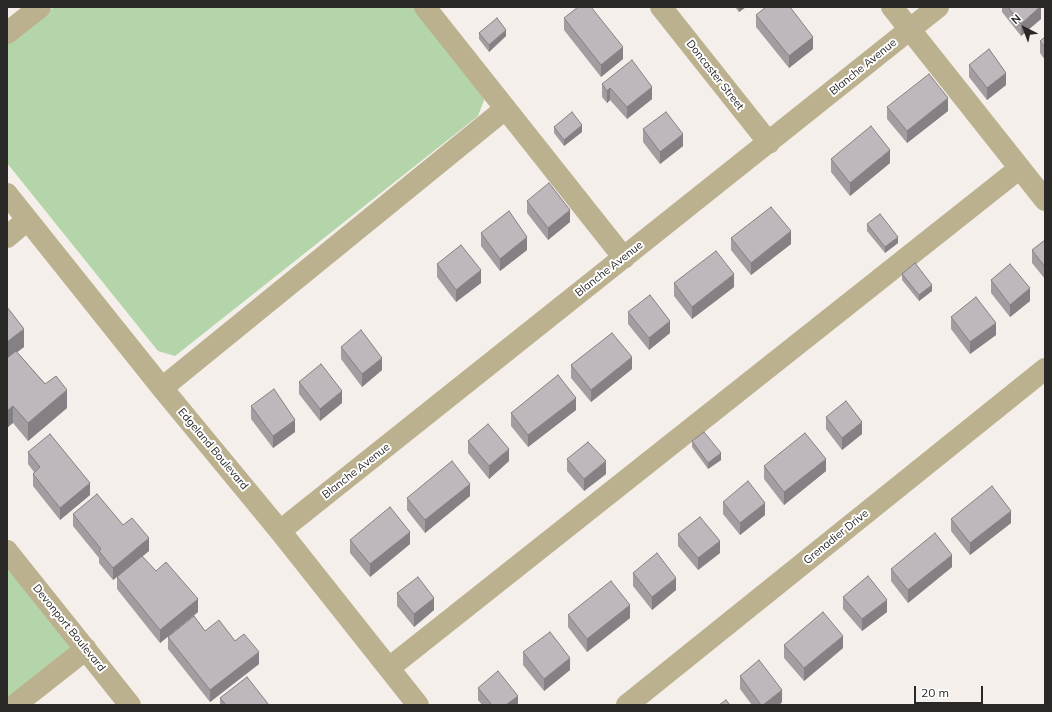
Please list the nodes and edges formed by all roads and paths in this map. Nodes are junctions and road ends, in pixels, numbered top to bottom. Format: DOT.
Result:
graph roads {
  1 [pos="40,7"];
  2 [pos="425,7"];
  3 [pos="661,7"];
  4 [pos="892,7"];
  5 [pos="938,7"];
  6 [pos="910,30"];
  7 [pos="7,33"];
  8 [pos="505,109"];
  9 [pos="769,143"];
  10 [pos="1020,168"];
  11 [pos="7,194"];
  12 [pos="1045,200"];
  13 [pos="27,220"];
  14 [pos="7,237"];
  15 [pos="624,258"];
  16 [pos="1045,369"];
  17 [pos="162,388"];
  18 [pos="280,531"];
  19 [pos="7,550"];
  20 [pos="86,649"];
  21 [pos="389,668"];
  22 [pos="16,705"];
  23 [pos="130,705"];
  24 [pos="418,705"];
  25 [pos="627,705"];
  1 -- 7 [label="street"];
  2 -- 8 [label="street"];
  3 -- 9 [label="street, Doncaster Street"];
  4 -- 6 [label="street"];
  5 -- 6 [label="street, Blanche Avenue"];
  6 -- 9 [label="street, Blanche Avenue"];
  6 -- 10 [label="street"];
  8 -- 15 [label="street"];
  8 -- 17 [label="street"];
  9 -- 15 [label="street, Blanche Avenue"];
  10 -- 12 [label="street"];
  10 -- 21 [label="street"];
  11 -- 13 [label="street, Edgeland Boulevard"];
  13 -- 14 [label="street"];
  13 -- 17 [label="street, Edgeland Boulevard"];
  15 -- 18 [label="street, Blanche Avenue"];
  16 -- 25 [label="street, Grenadier Drive"];
  17 -- 18 [label="street, Edgeland Boulevard"];
  18 -- 21 [label="street, Edgeland Boulevard"];
  19 -- 20 [label="street, Devonport Boulevard"];
  20 -- 22 [label="street"];
  20 -- 23 [label="street, Devonport Boulevard"];
  21 -- 24 [label="street, Edgeland Boulevard"];
}
